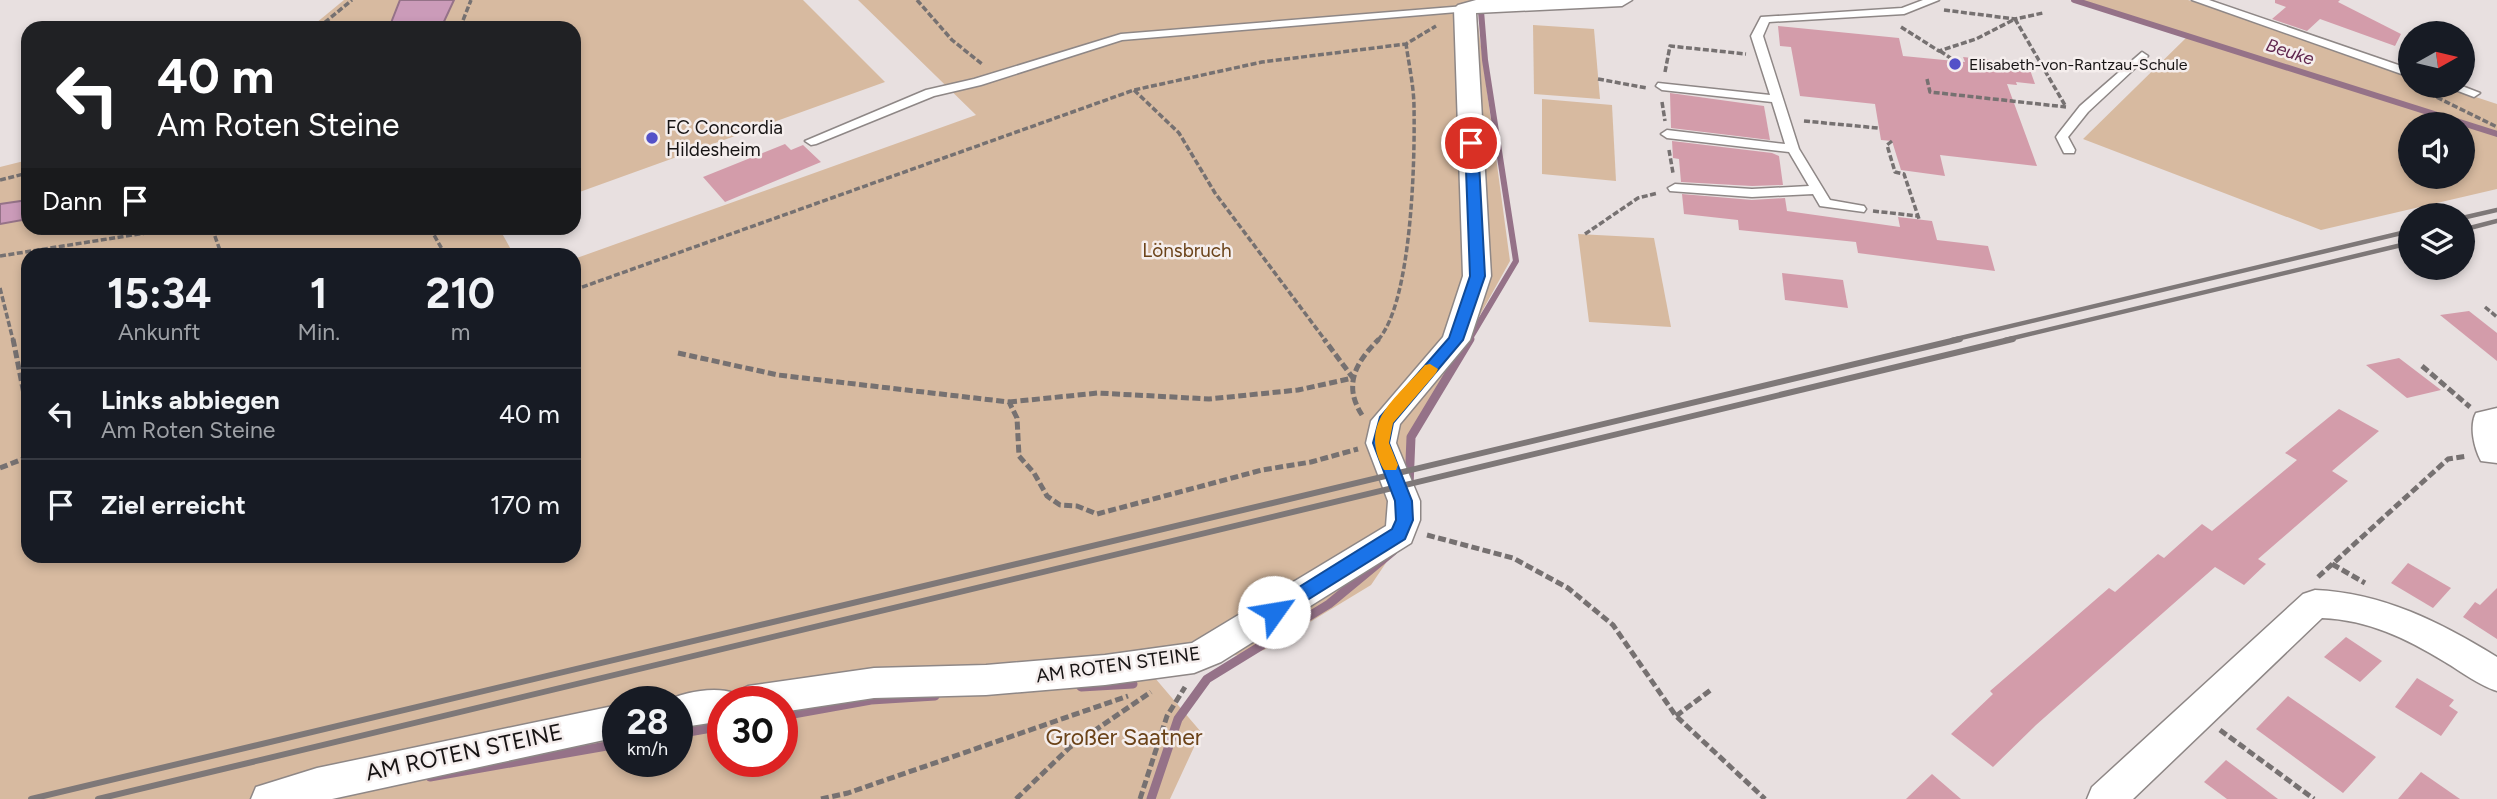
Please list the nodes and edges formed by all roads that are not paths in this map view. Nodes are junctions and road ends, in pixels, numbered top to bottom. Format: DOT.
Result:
graph roads {
  1 [pos="1622,0"];
  2 [pos="2198,0"];
  3 [pos="1928,3"];
  4 [pos="1465,9"];
  5 [pos="2142,56"];
  6 [pos="2398,69"];
  7 [pos="1662,88"];
  8 [pos="1775,99"];
  9 [pos="1667,134"];
  10 [pos="811,141"];
  11 [pos="1793,149"];
  12 [pos="2069,150"];
  13 [pos="1675,188"];
  14 [pos="1817,190"];
  15 [pos="1859,209"];
  16 [pos="2492,420"];
  17 [pos="2492,453"];
  18 [pos="2497,676"];
  19 [pos="798,694"];
  20 [pos="602,724"];
  21 [pos="271,799"];
  22 [pos="2106,799"];
  1 -- 4 [label="street"];
  2 -- 6 [label="lane"];
  3 -- 8 [label="lane"];
  4 -- 10 [label="lane"];
  4 -- 19 [label="street, AM ROTEN STEINE"];
  5 -- 12 [label="lane"];
  7 -- 8 [label="lane"];
  8 -- 11 [label="lane"];
  9 -- 11 [label="lane"];
  11 -- 14 [label="lane"];
  13 -- 14 [label="lane"];
  14 -- 15 [label="lane"];
  16 -- 17 [label="street"];
  18 -- 22 [label="street"];
  20 -- 21 [label="street, AM ROTEN STEINE"];
}
